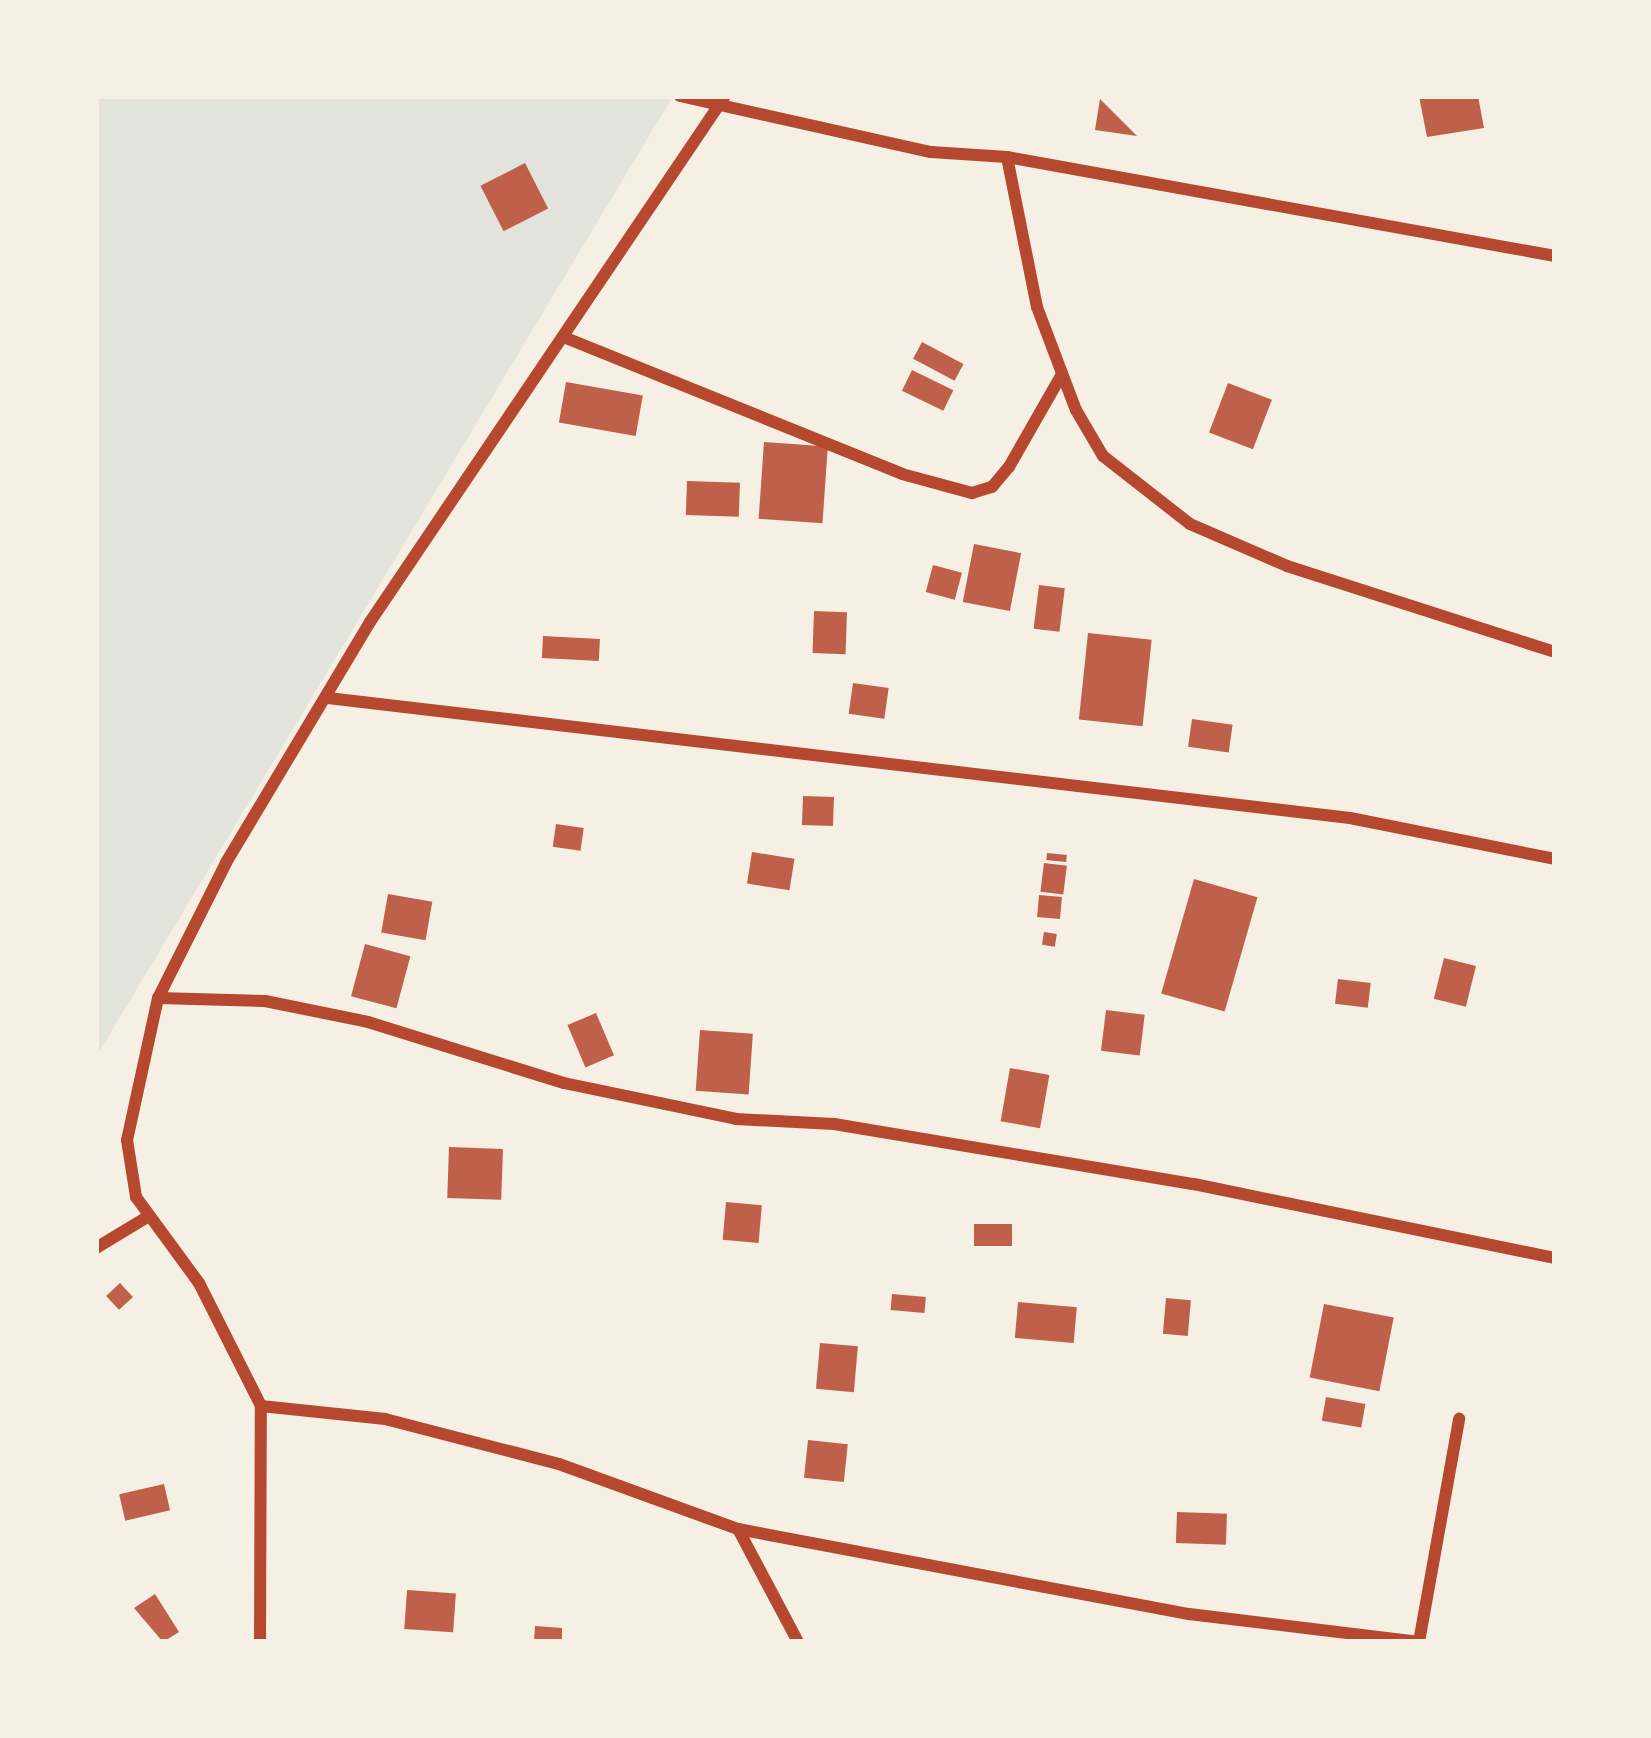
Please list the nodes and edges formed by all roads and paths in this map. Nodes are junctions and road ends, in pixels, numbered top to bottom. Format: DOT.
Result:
graph roads {
  1 [pos="680,96"];
  2 [pos="720,101"];
  3 [pos="1006,158"];
  4 [pos="1555,256"];
  5 [pos="566,338"];
  6 [pos="1062,374"];
  7 [pos="1555,652"];
  8 [pos="328,698"];
  9 [pos="1555,859"];
  10 [pos="158,998"];
  11 [pos="149,1216"];
  12 [pos="96,1248"];
  13 [pos="1555,1258"];
  14 [pos="262,1406"];
  15 [pos="1459,1419"];
  16 [pos="738,1529"];
  17 [pos="260,1642"];
  18 [pos="798,1642"];
  1 -- 2 [label="street"];
  2 -- 3 [label="street"];
  2 -- 5 [label="street"];
  3 -- 4 [label="street"];
  3 -- 6 [label="street"];
  5 -- 6 [label="street"];
  5 -- 8 [label="street"];
  6 -- 7 [label="street"];
  8 -- 9 [label="street"];
  8 -- 10 [label="street"];
  10 -- 11 [label="street"];
  10 -- 13 [label="street"];
  11 -- 12 [label="street"];
  11 -- 14 [label="street"];
  14 -- 16 [label="street"];
  14 -- 17 [label="street"];
  15 -- 16 [label="street"];
  16 -- 18 [label="street"];
}
